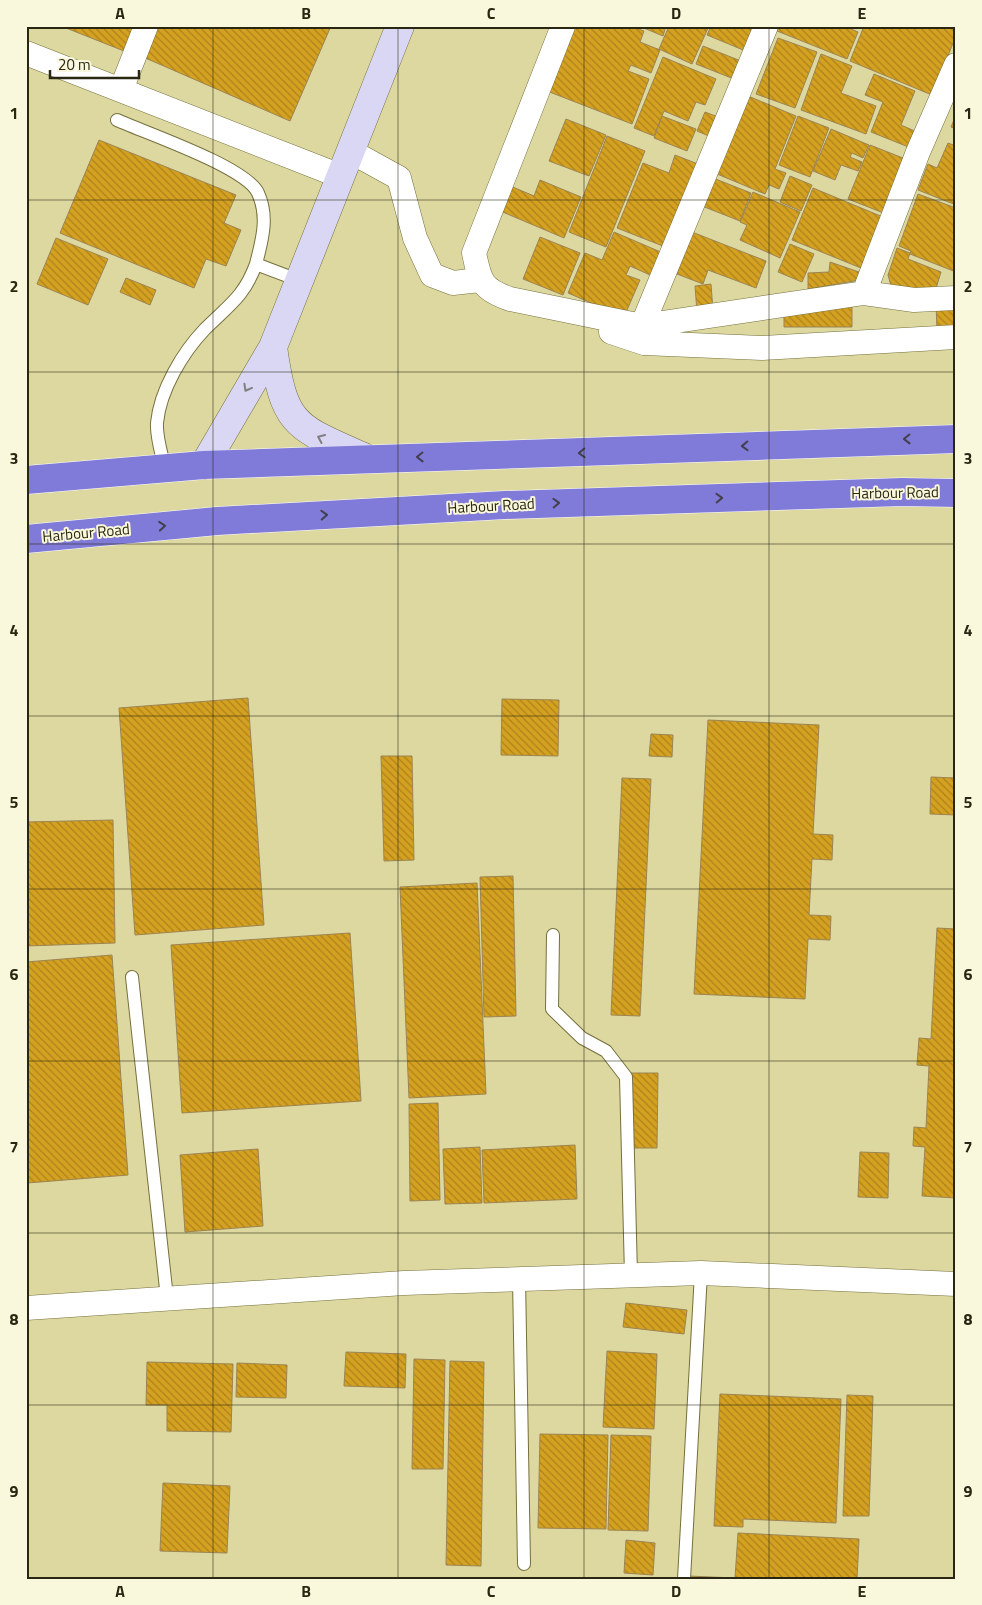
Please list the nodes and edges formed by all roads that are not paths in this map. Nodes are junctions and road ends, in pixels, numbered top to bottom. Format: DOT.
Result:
graph roads {
  1 [pos="146,26"];
  2 [pos="400,26"];
  3 [pos="563,26"];
  4 [pos="766,26"];
  5 [pos="26,53"];
  6 [pos="956,65"];
  7 [pos="121,90"];
  8 [pos="117,120"];
  9 [pos="350,151"];
  10 [pos="340,176"];
  11 [pos="256,264"];
  12 [pos="298,280"];
  13 [pos="480,280"];
  14 [pos="864,293"];
  15 [pos="956,298"];
  16 [pos="510,299"];
  17 [pos="642,326"];
  18 [pos="956,337"];
  19 [pos="273,347"];
  20 [pos="956,439"];
  21 [pos="366,458"];
  22 [pos="204,465"];
  23 [pos="165,469"];
  24 [pos="26,480"];
  25 [pos="956,493"];
  26 [pos="26,538"];
  27 [pos="553,935"];
  28 [pos="132,977"];
  29 [pos="701,1273"];
  30 [pos="631,1275"];
  31 [pos="519,1278"];
  32 [pos="956,1284"];
  33 [pos="167,1298"];
  34 [pos="26,1308"];
  35 [pos="524,1564"];
  36 [pos="684,1579"];
  1 -- 7 [label="street"];
  2 -- 9 [label="street"];
  3 -- 13 [label="street"];
  4 -- 17 [label="street"];
  5 -- 7 [label="street"];
  6 -- 14 [label="street"];
  7 -- 10 [label="street"];
  8 -- 11 [label="lane"];
  9 -- 10 [label="street"];
  9 -- 13 [label="street"];
  10 -- 12 [label="street"];
  11 -- 12 [label="lane"];
  11 -- 23 [label="lane"];
  12 -- 19 [label="street"];
  13 -- 16 [label="street"];
  14 -- 15 [label="street"];
  14 -- 17 [label="street"];
  16 -- 17 [label="street"];
  16 -- 18 [label="street"];
  21 -- 19 [label="street, one-way"];
  19 -- 22 [label="street, one-way"];
  20 -- 21 [label="highway, one-way"];
  21 -- 22 [label="highway"];
  22 -- 23 [label="highway"];
  23 -- 24 [label="highway"];
  26 -- 25 [label="highway, Harbour Road, one-way"];
  27 -- 30 [label="lane"];
  28 -- 33 [label="lane"];
  29 -- 30 [label="street"];
  29 -- 32 [label="street"];
  29 -- 36 [label="lane"];
  30 -- 31 [label="street"];
  31 -- 33 [label="street"];
  31 -- 35 [label="lane"];
  33 -- 34 [label="street"];
}
